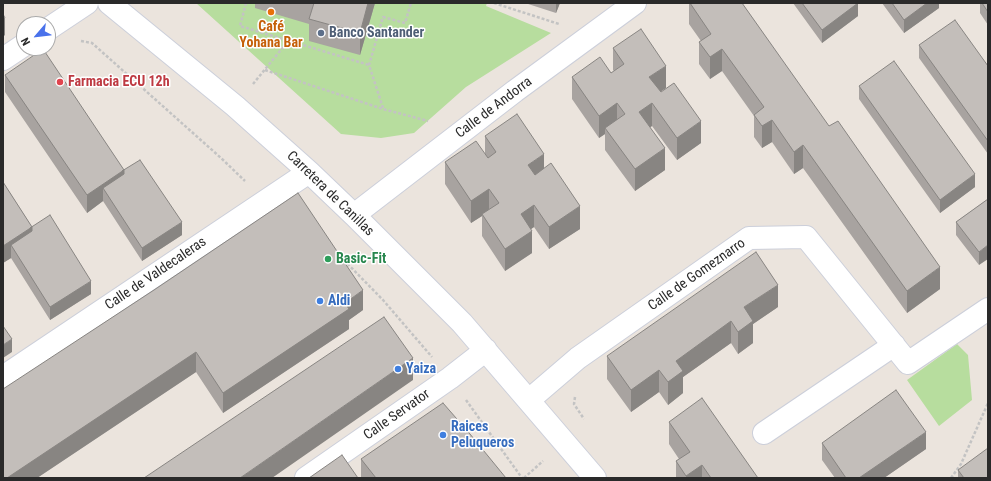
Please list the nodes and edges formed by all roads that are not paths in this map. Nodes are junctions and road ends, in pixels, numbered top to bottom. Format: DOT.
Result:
graph roads {
  1 [pos="87,3"];
  2 [pos="109,3"];
  3 [pos="635,3"];
  4 [pos="56,23"];
  5 [pos="16,50"];
  6 [pos="3,59"];
  7 [pos="308,172"];
  8 [pos="354,215"];
  9 [pos="988,309"];
  10 [pos="894,345"];
  11 [pos="486,350"];
  12 [pos="3,377"];
  13 [pos="529,400"];
  14 [pos="764,433"];
  15 [pos="306,478"];
  16 [pos="595,478"];
  1 -- 4 [label="street"];
  2 -- 7 [label="street, Carretera de Canillas"];
  3 -- 8 [label="street, Calle de Andorra"];
  5 -- 6 [label="street"];
  7 -- 8 [label="street, Carretera de Canillas"];
  7 -- 12 [label="street, Calle de Valdecaleras"];
  8 -- 11 [label="street, Carretera de Canillas"];
  9 -- 10 [label="street, Calle de Gomeznarro"];
  10 -- 13 [label="street, Calle de Gomeznarro"];
  10 -- 14 [label="street"];
  11 -- 13 [label="street, Carretera de Canillas"];
  11 -- 15 [label="street, Calle Servator"];
  13 -- 16 [label="street, Carretera de Canillas"];
}
